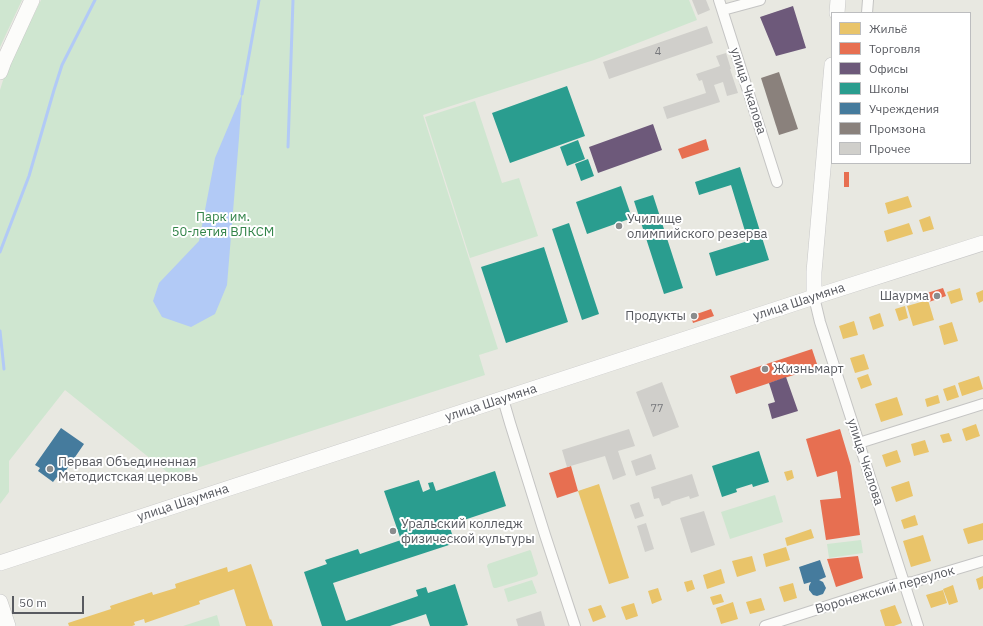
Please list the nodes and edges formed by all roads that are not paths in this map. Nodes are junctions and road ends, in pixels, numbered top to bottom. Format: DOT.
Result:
graph roads {
  1 [pos="32,0"];
  2 [pos="720,0"];
  3 [pos="760,0"];
  4 [pos="838,0"];
  5 [pos="868,0"];
  6 [pos="723,10"];
  7 [pos="837,12"];
  8 [pos="867,12"];
  9 [pos="0,72"];
  10 [pos="831,76"];
  11 [pos="777,182"];
  12 [pos="983,243"];
  13 [pos="814,297"];
  14 [pos="503,399"];
  15 [pos="983,404"];
  16 [pos="859,443"];
  17 [pos="983,561"];
  18 [pos="0,563"];
  19 [pos="904,583"];
  20 [pos="0,602"];
  21 [pos="8,626"];
  22 [pos="575,626"];
  23 [pos="765,626"];
  24 [pos="918,626"];
  1 -- 9 [label="street"];
  2 -- 6 [label="street, улица Чкалова"];
  3 -- 6 [label="street"];
  4 -- 7 [label="street"];
  5 -- 8 [label="street"];
  6 -- 11 [label="street, улица Чкалова"];
  10 -- 13 [label="street"];
  12 -- 13 [label="street, улица Шаумяна"];
  13 -- 14 [label="street, улица Шаумяна"];
  13 -- 16 [label="street, улица Чкалова"];
  14 -- 18 [label="street, улица Шаумяна"];
  14 -- 22 [label="street"];
  15 -- 16 [label="street"];
  16 -- 19 [label="street, улица Чкалова"];
  17 -- 19 [label="street, Воронежский переулок"];
  19 -- 23 [label="street, Воронежский переулок"];
  19 -- 24 [label="street, улица Чкалова"];
  20 -- 21 [label="street"];
}
